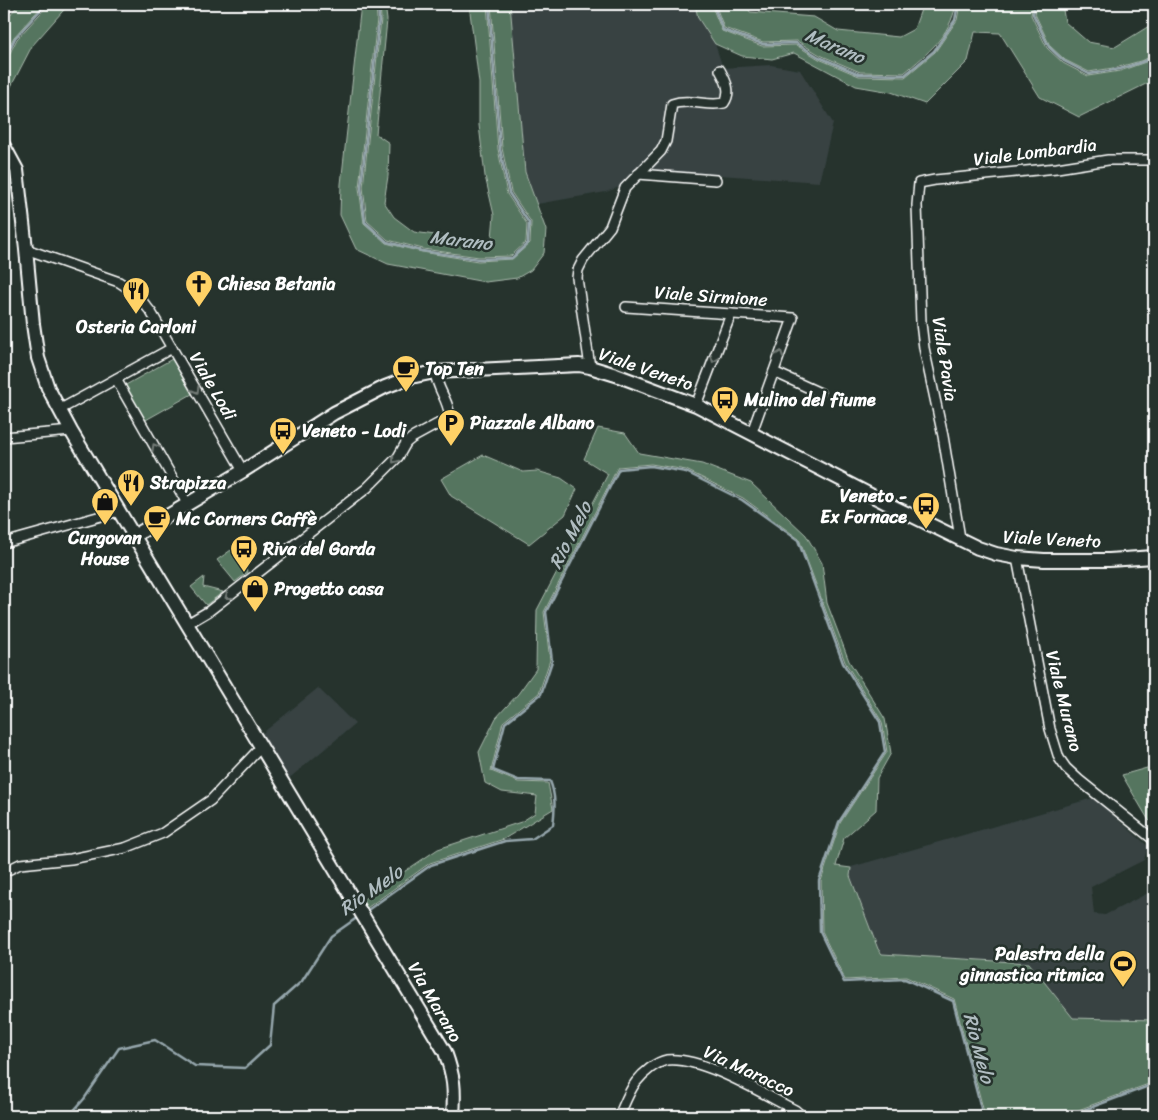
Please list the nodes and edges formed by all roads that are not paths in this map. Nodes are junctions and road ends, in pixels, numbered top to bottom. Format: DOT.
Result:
graph roads {
  1 [pos="720,70"];
  2 [pos="4,146"];
  3 [pos="1154,160"];
  4 [pos="638,174"];
  5 [pos="716,180"];
  6 [pos="919,183"];
  7 [pos="26,248"];
  8 [pos="626,307"];
  9 [pos="731,314"];
  10 [pos="172,348"];
  11 [pos="590,367"];
  12 [pos="435,372"];
  13 [pos="774,372"];
  14 [pos="116,379"];
  15 [pos="820,393"];
  16 [pos="696,405"];
  17 [pos="59,410"];
  18 [pos="71,430"];
  19 [pos="752,432"];
  20 [pos="4,437"];
  21 [pos="243,471"];
  22 [pos="188,504"];
  23 [pos="119,511"];
  24 [pos="134,536"];
  25 [pos="960,538"];
  26 [pos="4,542"];
  27 [pos="1154,556"];
  28 [pos="1017,558"];
  29 [pos="186,624"];
  30 [pos="260,748"];
  31 [pos="1154,840"];
  32 [pos="4,872"];
  33 [pos="453,1116"];
  34 [pos="619,1116"];
  35 [pos="802,1116"];
  1 -- 4 [label="street"];
  2 -- 7 [label="main road, Via Marano"];
  3 -- 6 [label="street, Viale Lombardia"];
  4 -- 5 [label="street"];
  4 -- 11 [label="street"];
  6 -- 25 [label="street, Viale Pavia"];
  7 -- 10 [label="street, Viale Lodi"];
  7 -- 17 [label="main road, Via Marano"];
  8 -- 9 [label="street, Viale Sirmione"];
  13 -- 9 [label="street, Viale Sirmione, one-way"];
  9 -- 16 [label="street, one-way"];
  10 -- 14 [label="street"];
  10 -- 21 [label="street, Viale Lodi, one-way"];
  11 -- 12 [label="main road, Viale Veneto"];
  11 -- 16 [label="main road, Viale Veneto"];
  12 -- 21 [label="main road, Viale Veneto"];
  12 -- 29 [label="street, one-way"];
  13 -- 15 [label="street"];
  13 -- 19 [label="street"];
  14 -- 17 [label="street"];
  22 -- 14 [label="street, one-way"];
  16 -- 19 [label="main road, Viale Veneto"];
  17 -- 18 [label="main road, Via Marano"];
  18 -- 20 [label="street"];
  18 -- 23 [label="main road, Via Marano"];
  19 -- 25 [label="main road, Viale Veneto"];
  21 -- 22 [label="main road, Viale Veneto"];
  22 -- 24 [label="main road, Viale Veneto"];
  23 -- 24 [label="main road, Via Marano"];
  23 -- 26 [label="street"];
  24 -- 29 [label="main road, Via Marano"];
  25 -- 28 [label="main road, Viale Veneto"];
  27 -- 28 [label="main road, Viale Veneto"];
  28 -- 31 [label="street, Viale Murano"];
  29 -- 30 [label="main road, Via Marano"];
  30 -- 32 [label="street"];
  30 -- 33 [label="main road, Via Marano"];
  34 -- 35 [label="street, Via Maracco"];
}
